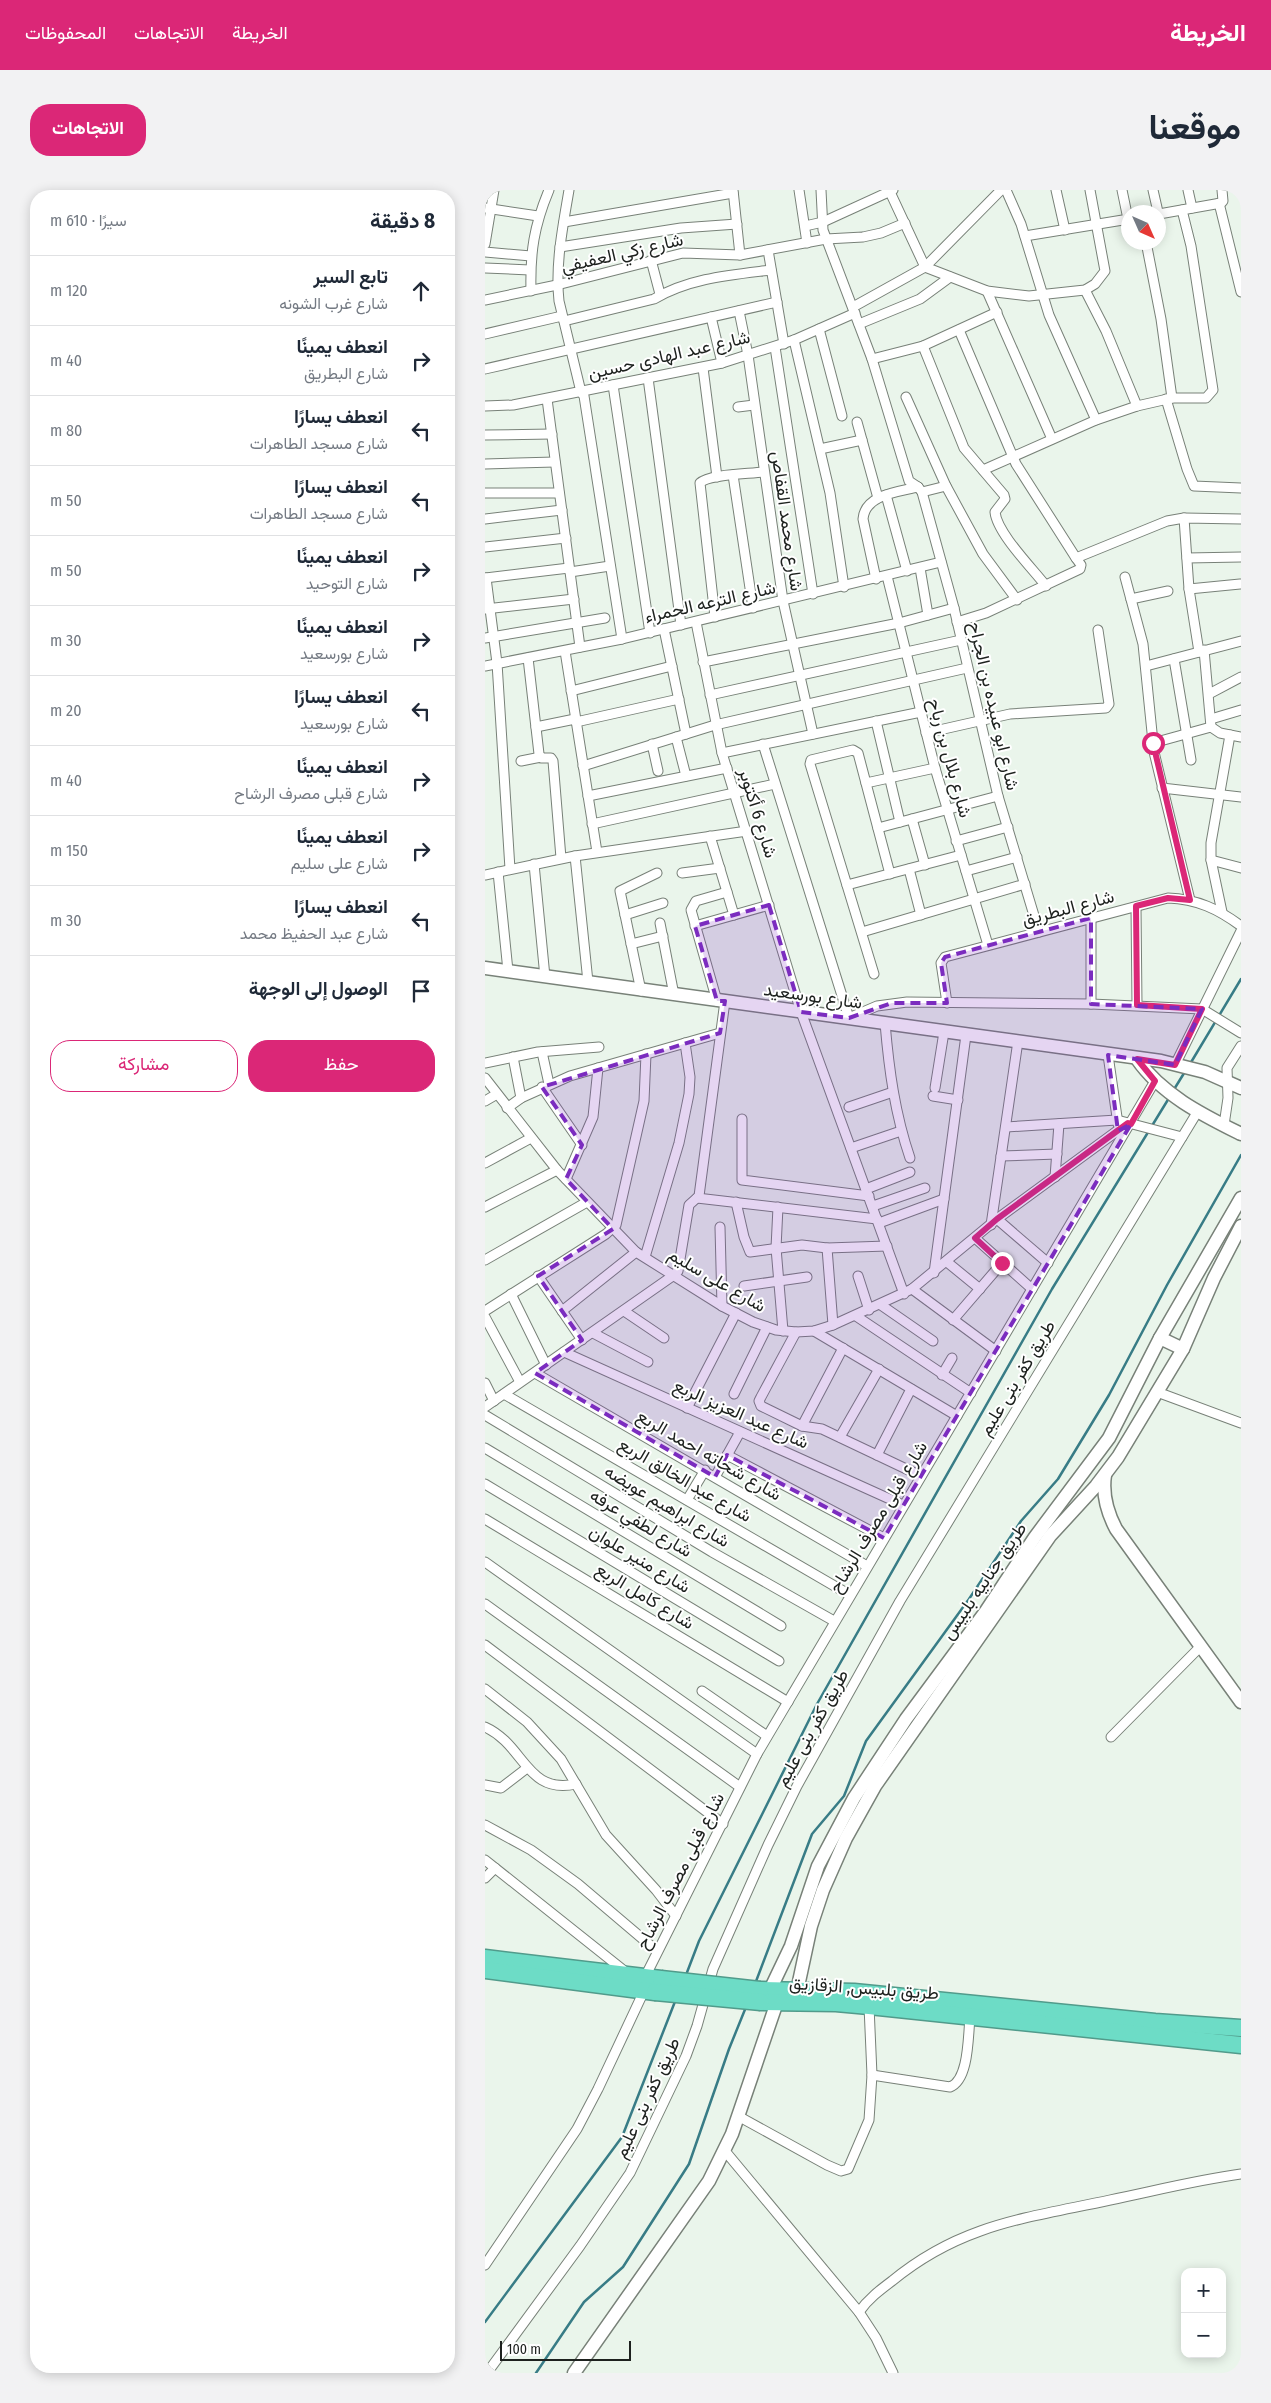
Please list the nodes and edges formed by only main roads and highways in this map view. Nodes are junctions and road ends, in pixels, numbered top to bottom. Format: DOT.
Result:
graph roads {
  1 [pos="485,968"];
  2 [pos="1137,1059"];
  3 [pos="1241,1088"];
  4 [pos="1238,1132"];
  5 [pos="1241,1198"];
  6 [pos="1241,1226"];
  7 [pos="1160,1338"];
  8 [pos="1183,1349"];
  9 [pos="1084,1474"];
  10 [pos="1105,1475"];
  11 [pos="1096,1486"];
  12 [pos="1241,1702"];
  13 [pos="911,1723"];
  14 [pos="485,1958"];
  15 [pos="485,1970"];
  16 [pos="647,1983"];
  17 [pos="797,1991"];
  18 [pos="767,1996"];
  19 [pos="1241,2028"];
  20 [pos="1241,2045"];
  21 [pos="574,2373"];
  1 -- 2 [label="main road, شارع بورسعيد"];
  2 -- 3 [label="main road, شارع بورسعيد"];
  2 -- 4 [label="main road"];
  5 -- 7 [label="main road, طريق جنابيه بلبيس"];
  6 -- 8 [label="main road, طريق جنابيه بلبيس"];
  7 -- 8 [label="main road"];
  7 -- 9 [label="main road, طريق جنابيه بلبيس"];
  8 -- 10 [label="main road, طريق جنابيه بلبيس"];
  9 -- 11 [label="main road"];
  9 -- 13 [label="main road, طريق جنابيه بلبيس"];
  10 -- 11 [label="main road, طريق جنابيه بلبيس"];
  10 -- 12 [label="main road"];
  11 -- 13 [label="main road, طريق جنابيه بلبيس"];
  13 -- 17 [label="main road, طريق جنابيه بلبيس"];
  13 -- 18 [label="main road, طريق جنابيه بلبيس"];
  14 -- 16 [label="highway, طريق بلبيس, الزقازيق"];
  15 -- 16 [label="highway, طريق بلبيس, الزقازيق"];
  16 -- 18 [label="highway, طريق بلبيس, الزقازيق, bridge"];
  17 -- 18 [label="highway, طريق بلبيس, الزقازيق"];
  17 -- 19 [label="highway, طريق بلبيس, الزقازيق"];
  18 -- 20 [label="highway, طريق بلبيس, الزقازيق"];
  18 -- 21 [label="main road, طريق جنابيه بلبيس"];
}
